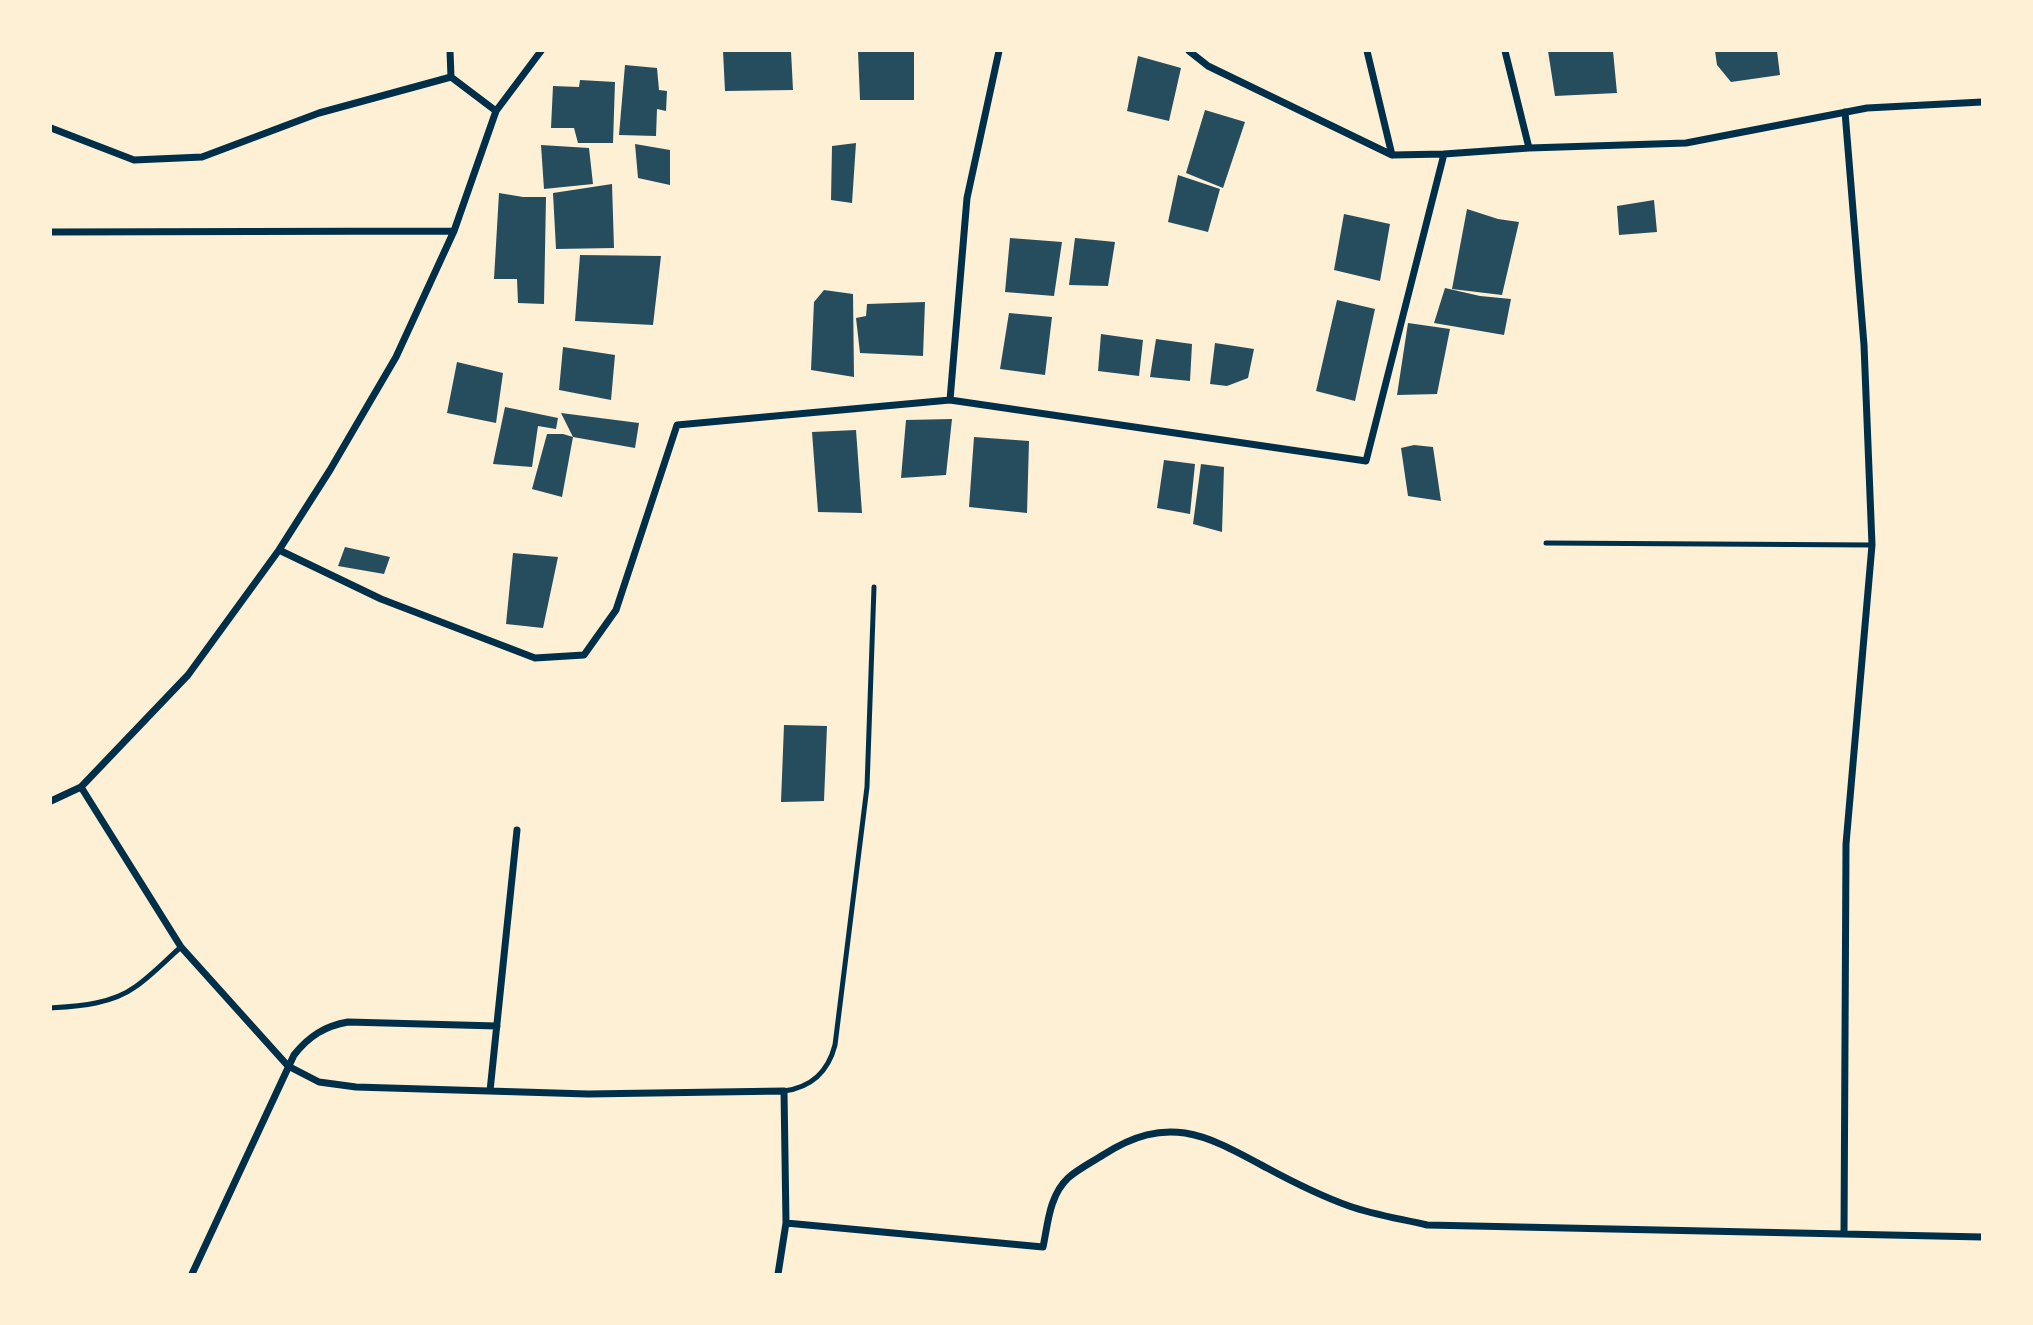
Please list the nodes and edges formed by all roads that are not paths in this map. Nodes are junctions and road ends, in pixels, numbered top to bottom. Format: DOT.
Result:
graph roads {
  1 [pos="450,51"];
  2 [pos="544,51"];
  3 [pos="999,51"];
  4 [pos="1189,51"];
  5 [pos="1367,51"];
  6 [pos="1505,51"];
  7 [pos="451,77"];
  8 [pos="1982,102"];
  9 [pos="496,111"];
  10 [pos="1845,112"];
  11 [pos="51,128"];
  12 [pos="1529,148"];
  13 [pos="1444,154"];
  14 [pos="1392,155"];
  15 [pos="454,231"];
  16 [pos="51,232"];
  17 [pos="950,400"];
  18 [pos="1546,543"];
  19 [pos="1871,545"];
  20 [pos="279,550"];
  21 [pos="874,587"];
  22 [pos="81,788"];
  23 [pos="51,801"];
  24 [pos="517,830"];
  25 [pos="181,947"];
  26 [pos="51,1008"];
  27 [pos="497,1026"];
  28 [pos="288,1066"];
  29 [pos="489,1091"];
  30 [pos="784,1091"];
  31 [pos="786,1223"];
  32 [pos="1844,1234"];
  33 [pos="1982,1237"];
  34 [pos="192,1274"];
  35 [pos="778,1274"];
  1 -- 7 [label="street"];
  2 -- 9 [label="street"];
  3 -- 17 [label="street"];
  4 -- 14 [label="street"];
  5 -- 14 [label="street"];
  6 -- 12 [label="street"];
  7 -- 9 [label="street"];
  7 -- 11 [label="street"];
  8 -- 10 [label="street"];
  9 -- 15 [label="street"];
  10 -- 12 [label="street"];
  10 -- 19 [label="street"];
  12 -- 13 [label="street"];
  13 -- 14 [label="street"];
  13 -- 17 [label="street"];
  15 -- 16 [label="street"];
  15 -- 20 [label="street"];
  17 -- 20 [label="street"];
  18 -- 19 [label="lane"];
  19 -- 32 [label="street"];
  20 -- 22 [label="street"];
  21 -- 30 [label="lane"];
  22 -- 23 [label="street"];
  22 -- 25 [label="street"];
  24 -- 27 [label="street"];
  25 -- 26 [label="lane"];
  25 -- 28 [label="street"];
  27 -- 28 [label="street"];
  27 -- 29 [label="street"];
  28 -- 29 [label="street"];
  28 -- 34 [label="street"];
  29 -- 30 [label="street"];
  30 -- 31 [label="street"];
  31 -- 32 [label="street"];
  31 -- 35 [label="street"];
  32 -- 33 [label="street"];
}
